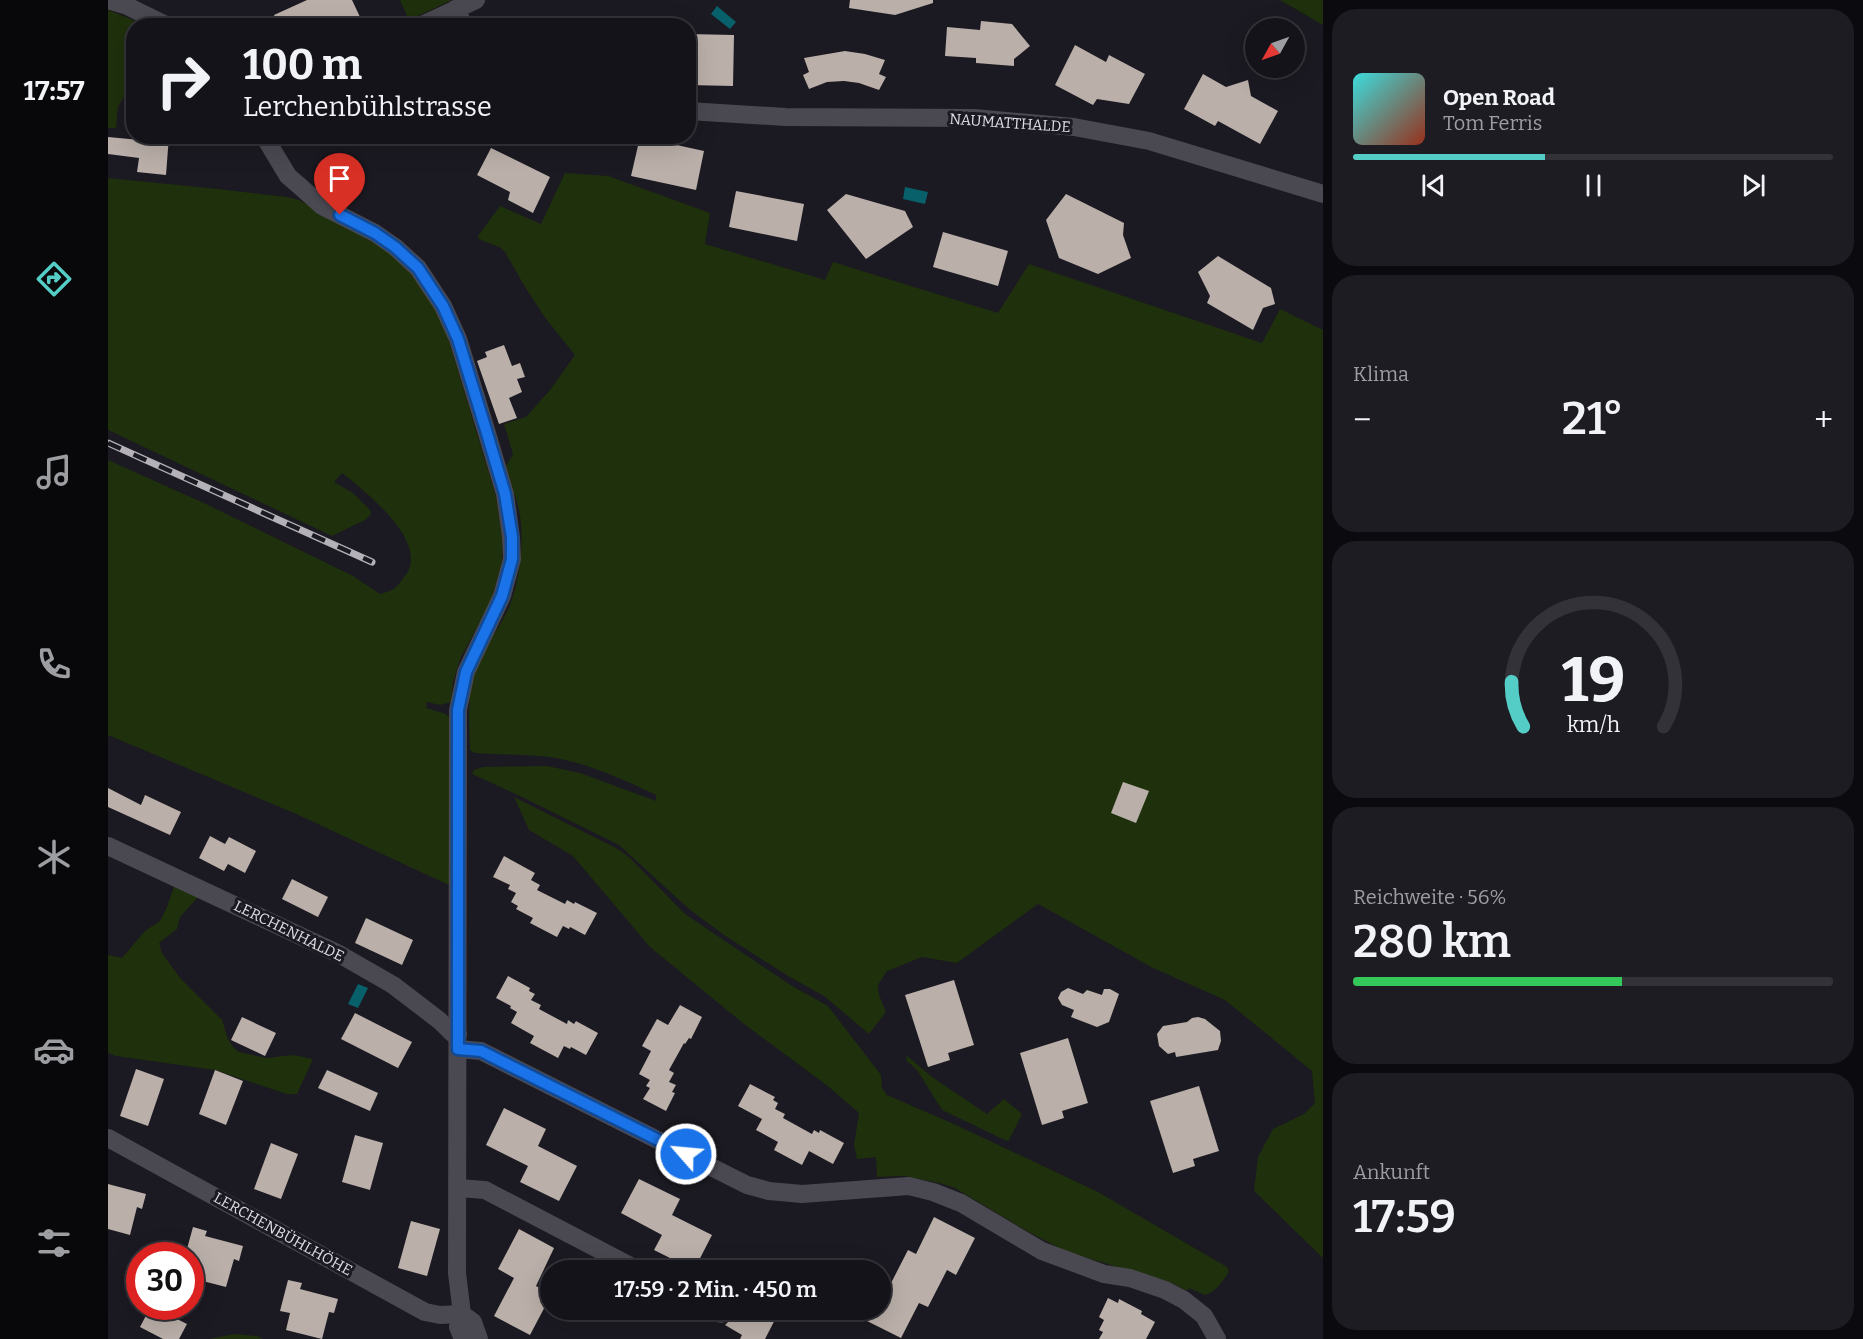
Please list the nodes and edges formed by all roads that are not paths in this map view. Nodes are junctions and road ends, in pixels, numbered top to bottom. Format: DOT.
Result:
graph roads {
  1 [pos="108,0"];
  2 [pos="476,0"];
  3 [pos="455,9"];
  4 [pos="151,18"];
  5 [pos="436,18"];
  6 [pos="460,18"];
  7 [pos="696,111"];
  8 [pos="269,144"];
  9 [pos="1323,194"];
  10 [pos="108,846"];
  11 [pos="458,1042"];
  12 [pos="108,1138"];
  13 [pos="458,1188"];
  14 [pos="619,1260"];
  15 [pos="462,1314"];
  16 [pos="463,1339"];
  17 [pos="479,1339"];
  18 [pos="1217,1339"];
  1 -- 4 [label="street"];
  2 -- 3 [label="street"];
  3 -- 5 [label="street"];
  3 -- 6 [label="street"];
  7 -- 9 [label="street, NAUMATTHALDE"];
  8 -- 11 [label="street"];
  10 -- 11 [label="street, LERCHENHALDE"];
  11 -- 13 [label="street"];
  11 -- 18 [label="street"];
  12 -- 15 [label="street, LERCHENBÜHLHÖHE"];
  13 -- 14 [label="street"];
  13 -- 15 [label="street"];
  15 -- 16 [label="street"];
  15 -- 17 [label="street"];
}
